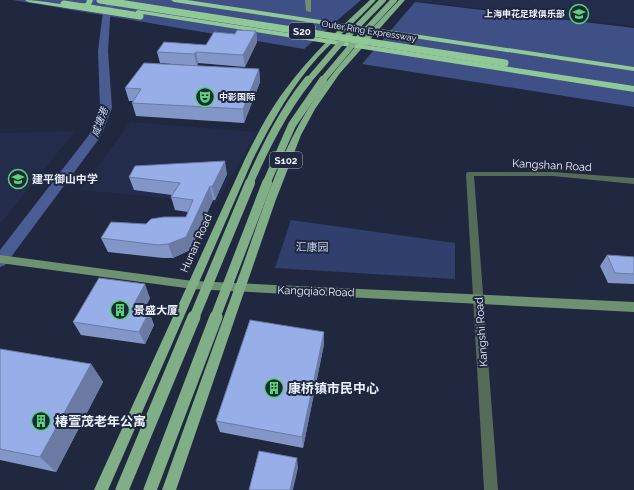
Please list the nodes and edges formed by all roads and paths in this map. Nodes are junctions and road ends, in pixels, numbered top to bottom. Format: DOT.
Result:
graph roads {
  1 [pos="28,0"];
  2 [pos="41,0"];
  3 [pos="90,0"];
  4 [pos="100,0"];
  5 [pos="143,0"];
  6 [pos="174,0"];
  7 [pos="308,0"];
  8 [pos="372,0"];
  9 [pos="383,0"];
  10 [pos="394,0"];
  11 [pos="402,0"];
  12 [pos="64,2"];
  13 [pos="309,11"];
  14 [pos="139,14"];
  15 [pos="282,16"];
  16 [pos="345,26"];
  17 [pos="375,29"];
  18 [pos="392,32"];
  19 [pos="336,35"];
  20 [pos="306,39"];
  21 [pos="330,42"];
  22 [pos="360,46"];
  23 [pos="323,49"];
  24 [pos="506,59"];
  25 [pos="634,69"];
  26 [pos="634,74"];
  27 [pos="634,83"];
  28 [pos="634,89"];
  29 [pos="470,174"];
  30 [pos="634,181"];
  31 [pos="0,259"];
  32 [pos="193,285"];
  33 [pos="239,288"];
  34 [pos="479,298"];
  35 [pos="634,307"];
  36 [pos="101,490"];
  37 [pos="122,490"];
  38 [pos="150,490"];
  39 [pos="169,490"];
  40 [pos="491,490"];
  1 -- 3 [label="highway"];
  2 -- 12 [label="highway"];
  4 -- 24 [label="highway, Outer Ring Expressway / S20, bridge"];
  5 -- 24 [label="highway, Outer Ring Expressway / S20, bridge"];
  6 -- 15 [label="highway"];
  7 -- 13 [label="main road"];
  8 -- 16 [label="main road, Hunan Road"];
  9 -- 37 [label="main road, bridge"];
  10 -- 38 [label="main road, bridge"];
  11 -- 17 [label="main road"];
  12 -- 14 [label="highway, bridge"];
  12 -- 14 [label="highway"];
  13 -- 15 [label="highway"];
  14 -- 20 [label="highway"];
  15 -- 16 [label="highway"];
  16 -- 17 [label="highway"];
  16 -- 19 [label="main road, Hunan Road / S102"];
  17 -- 18 [label="highway"];
  17 -- 18 [label="highway"];
  17 -- 19 [label="highway"];
  17 -- 21 [label="highway"];
  17 -- 22 [label="main road, S102"];
  18 -- 25 [label="highway"];
  19 -- 20 [label="highway"];
  19 -- 21 [label="main road, Hunan Road / S102"];
  20 -- 21 [label="highway"];
  20 -- 23 [label="highway"];
  21 -- 22 [label="highway"];
  21 -- 23 [label="main road, Hunan Road / S102"];
  22 -- 28 [label="highway"];
  22 -- 33 [label="main road, S102"];
  23 -- 32 [label="main road, Hunan Road / S102"];
  24 -- 26 [label="highway, Outer Ring Expressway / S20"];
  24 -- 27 [label="highway, Outer Ring Expressway / S20"];
  29 -- 30 [label="street, Kangshan Road"];
  29 -- 34 [label="street, Kangshi Road"];
  31 -- 32 [label="main road, Kangqiao Road"];
  32 -- 33 [label="main road, Kangqiao Road"];
  32 -- 36 [label="main road, Hunan Road / S102"];
  33 -- 34 [label="main road, Kangqiao Road"];
  33 -- 39 [label="main road, S102"];
  34 -- 35 [label="main road, Kangqiao Road"];
  34 -- 40 [label="street, Kangshi Road"];
}
